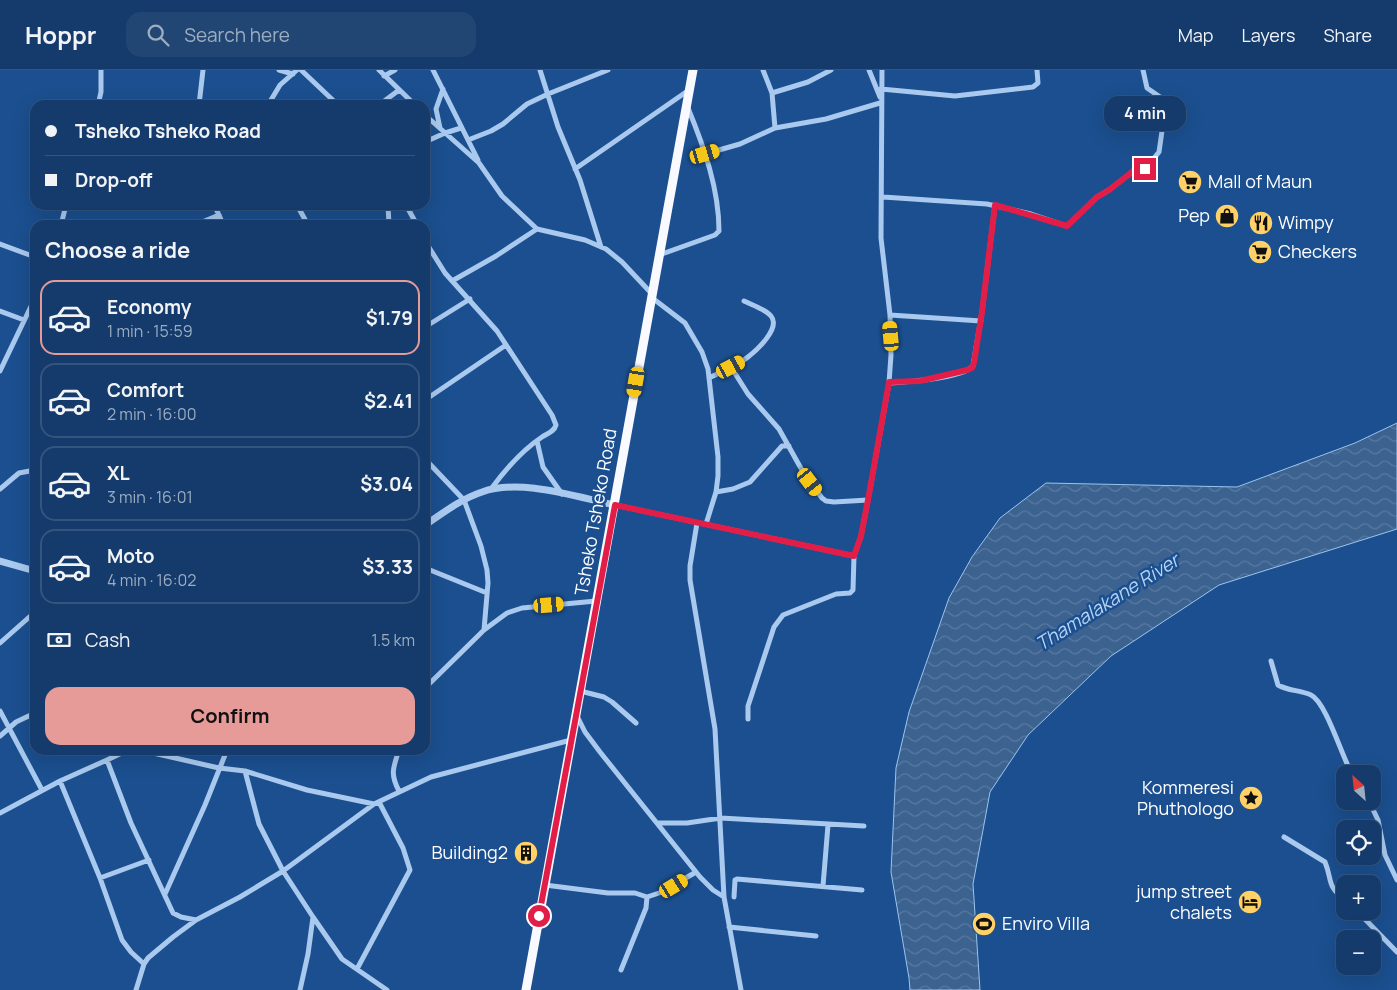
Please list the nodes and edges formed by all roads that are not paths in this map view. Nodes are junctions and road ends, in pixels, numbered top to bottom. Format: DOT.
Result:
graph roads {
  1 [pos="101,70"];
  2 [pos="203,70"];
  3 [pos="279,70"];
  4 [pos="299,70"];
  5 [pos="379,70"];
  6 [pos="395,70"];
  7 [pos="433,70"];
  8 [pos="540,70"];
  9 [pos="608,70"];
  10 [pos="693,70"];
  11 [pos="763,70"];
  12 [pos="831,70"];
  13 [pos="869,70"];
  14 [pos="882,70"];
  15 [pos="1037,70"];
  16 [pos="1143,70"];
  17 [pos="293,74"];
  18 [pos="384,76"];
  19 [pos="443,89"];
  20 [pos="881,89"];
  21 [pos="399,90"];
  22 [pos="689,90"];
  23 [pos="548,94"];
  24 [pos="772,94"];
  25 [pos="99,100"];
  26 [pos="200,100"];
  27 [pos="271,100"];
  28 [pos="332,100"];
  29 [pos="386,100"];
  30 [pos="410,100"];
  31 [pos="881,102"];
  32 [pos="686,105"];
  33 [pos="430,120"];
  34 [pos="461,128"];
  35 [pos="776,128"];
  36 [pos="442,131"];
  37 [pos="430,139"];
  38 [pos="468,140"];
  39 [pos="705,154"];
  40 [pos="479,163"];
  41 [pos="575,169"];
  42 [pos="883,196"];
  43 [pos="995,205"];
  44 [pos="216,210"];
  45 [pos="219,216"];
  46 [pos="208,220"];
  47 [pos="221,220"];
  48 [pos="537,229"];
  49 [pos="0,244"];
  50 [pos="601,247"];
  51 [pos="430,249"];
  52 [pos="659,255"];
  53 [pos="30,256"];
  54 [pos="452,281"];
  55 [pos="652,295"];
  56 [pos="470,299"];
  57 [pos="744,301"];
  58 [pos="30,308"];
  59 [pos="0,311"];
  60 [pos="890,315"];
  61 [pos="24,320"];
  62 [pos="981,321"];
  63 [pos="430,324"];
  64 [pos="506,345"];
  65 [pos="731,367"];
  66 [pos="0,371"];
  67 [pos="709,378"];
  68 [pos="889,382"];
  69 [pos="430,397"];
  70 [pos="537,441"];
  71 [pos="789,446"];
  72 [pos="430,465"];
  73 [pos="30,471"];
  74 [pos="0,489"];
  75 [pos="491,489"];
  76 [pos="716,492"];
  77 [pos="562,494"];
  78 [pos="464,500"];
  79 [pos="868,500"];
  80 [pos="615,505"];
  81 [pos="430,522"];
  82 [pos="698,523"];
  83 [pos="706,524"];
  84 [pos="854,556"];
  85 [pos="0,561"];
  86 [pos="30,570"];
  87 [pos="430,570"];
  88 [pos="487,593"];
  89 [pos="596,601"];
  90 [pos="30,616"];
  91 [pos="484,630"];
  92 [pos="0,643"];
  93 [pos="1271,661"];
  94 [pos="430,682"];
  95 [pos="580,691"];
  96 [pos="0,711"];
  97 [pos="576,713"];
  98 [pos="30,715"];
  99 [pos="748,718"];
  100 [pos="636,723"];
  101 [pos="9,728"];
  102 [pos="0,736"];
  103 [pos="571,740"];
  104 [pos="118,755"];
  105 [pos="162,755"];
  106 [pos="225,755"];
  107 [pos="397,755"];
  108 [pos="107,760"];
  109 [pos="1347,765"];
  110 [pos="219,768"];
  111 [pos="245,772"];
  112 [pos="60,781"];
  113 [pos="42,790"];
  114 [pos="399,791"];
  115 [pos="376,803"];
  116 [pos="1373,810"];
  117 [pos="0,813"];
  118 [pos="721,818"];
  119 [pos="657,823"];
  120 [pos="828,824"];
  121 [pos="864,826"];
  122 [pos="1284,837"];
  123 [pos="149,860"];
  124 [pos="283,871"];
  125 [pos="696,872"];
  126 [pos="100,878"];
  127 [pos="1397,880"];
  128 [pos="545,885"];
  129 [pos="823,886"];
  130 [pos="862,890"];
  131 [pos="1336,893"];
  132 [pos="165,894"];
  133 [pos="647,897"];
  134 [pos="724,897"];
  135 [pos="734,897"];
  136 [pos="313,917"];
  137 [pos="196,920"];
  138 [pos="1366,920"];
  139 [pos="728,927"];
  140 [pos="816,936"];
  141 [pos="1397,952"];
  142 [pos="144,964"];
  143 [pos="357,969"];
  144 [pos="621,970"];
  145 [pos="136,990"];
  146 [pos="300,990"];
  147 [pos="387,990"];
  148 [pos="526,990"];
  149 [pos="741,990"];
  1 -- 25 [label="street"];
  2 -- 26 [label="street"];
  3 -- 17 [label="street"];
  4 -- 17 [label="street"];
  4 -- 28 [label="street"];
  5 -- 18 [label="street"];
  6 -- 18 [label="street"];
  7 -- 19 [label="street"];
  8 -- 23 [label="street"];
  9 -- 23 [label="street"];
  10 -- 22 [label="highway, Tsheko Tsheko Road"];
  11 -- 24 [label="street"];
  12 -- 24 [label="street"];
  13 -- 31 [label="street"];
  14 -- 20 [label="street"];
  15 -- 20 [label="street"];
  16 -- 43 [label="street"];
  17 -- 27 [label="street"];
  18 -- 21 [label="street"];
  19 -- 34 [label="street"];
  19 -- 36 [label="street"];
  20 -- 31 [label="street"];
  21 -- 29 [label="street"];
  21 -- 30 [label="street"];
  22 -- 32 [label="highway, Tsheko Tsheko Road"];
  22 -- 41 [label="street"];
  23 -- 38 [label="street"];
  23 -- 41 [label="street"];
  24 -- 35 [label="street"];
  31 -- 35 [label="street"];
  31 -- 42 [label="street"];
  32 -- 39 [label="street"];
  32 -- 52 [label="highway, Tsheko Tsheko Road"];
  33 -- 36 [label="street"];
  34 -- 36 [label="street"];
  34 -- 38 [label="street"];
  35 -- 39 [label="street"];
  36 -- 37 [label="street"];
  36 -- 40 [label="street"];
  38 -- 40 [label="street"];
  39 -- 52 [label="street"];
  40 -- 48 [label="street"];
  41 -- 50 [label="street"];
  42 -- 43 [label="street"];
  42 -- 60 [label="street"];
  43 -- 62 [label="street"];
  44 -- 45 [label="street"];
  45 -- 46 [label="street"];
  45 -- 47 [label="street"];
  48 -- 50 [label="street"];
  48 -- 54 [label="street"];
  49 -- 53 [label="street"];
  50 -- 55 [label="street"];
  51 -- 54 [label="street"];
  52 -- 55 [label="highway, Tsheko Tsheko Road"];
  54 -- 56 [label="street"];
  55 -- 67 [label="street"];
  55 -- 80 [label="highway, Tsheko Tsheko Road"];
  56 -- 63 [label="street"];
  56 -- 64 [label="street"];
  57 -- 65 [label="street"];
  58 -- 61 [label="street"];
  59 -- 61 [label="street"];
  60 -- 62 [label="street"];
  60 -- 68 [label="street"];
  61 -- 66 [label="street"];
  62 -- 68 [label="street"];
  64 -- 69 [label="street"];
  64 -- 70 [label="street"];
  65 -- 67 [label="street"];
  65 -- 71 [label="street"];
  67 -- 76 [label="street"];
  68 -- 79 [label="street"];
  70 -- 75 [label="street"];
  70 -- 77 [label="street"];
  71 -- 76 [label="street"];
  71 -- 79 [label="street"];
  72 -- 78 [label="street"];
  73 -- 74 [label="street"];
  75 -- 77 [label="street"];
  75 -- 78 [label="street"];
  76 -- 83 [label="street"];
  77 -- 80 [label="street"];
  78 -- 81 [label="street"];
  78 -- 88 [label="street"];
  79 -- 84 [label="street"];
  80 -- 82 [label="street"];
  80 -- 89 [label="highway, Tsheko Tsheko Road"];
  82 -- 83 [label="street"];
  82 -- 118 [label="street"];
  83 -- 84 [label="street"];
  84 -- 99 [label="street"];
  85 -- 86 [label="street"];
  87 -- 88 [label="street"];
  88 -- 91 [label="street"];
  89 -- 91 [label="street"];
  89 -- 95 [label="highway, Tsheko Tsheko Road"];
  90 -- 92 [label="street"];
  91 -- 94 [label="street"];
  93 -- 109 [label="street"];
  95 -- 97 [label="highway, Tsheko Tsheko Road"];
  95 -- 100 [label="street"];
  96 -- 101 [label="street"];
  97 -- 103 [label="highway, Tsheko Tsheko Road"];
  97 -- 119 [label="street"];
  98 -- 101 [label="street"];
  101 -- 102 [label="street"];
  101 -- 113 [label="street"];
  103 -- 114 [label="street"];
  103 -- 128 [label="highway, Tsheko Tsheko Road"];
  104 -- 108 [label="street"];
  105 -- 110 [label="street"];
  106 -- 110 [label="street"];
  107 -- 114 [label="street"];
  108 -- 112 [label="street"];
  108 -- 123 [label="street"];
  110 -- 111 [label="street"];
  110 -- 132 [label="street"];
  111 -- 115 [label="street"];
  111 -- 124 [label="street"];
  112 -- 113 [label="street"];
  112 -- 126 [label="street"];
  113 -- 117 [label="street"];
  114 -- 115 [label="street"];
  115 -- 124 [label="street"];
  115 -- 143 [label="street"];
  116 -- 127 [label="street"];
  118 -- 119 [label="street"];
  118 -- 120 [label="street"];
  118 -- 134 [label="street"];
  119 -- 125 [label="street"];
  120 -- 121 [label="street"];
  120 -- 129 [label="street"];
  122 -- 131 [label="street"];
  123 -- 126 [label="street"];
  123 -- 132 [label="street"];
  124 -- 136 [label="street"];
  124 -- 137 [label="street"];
  125 -- 133 [label="street"];
  125 -- 134 [label="street"];
  126 -- 142 [label="street"];
  128 -- 133 [label="street"];
  128 -- 148 [label="highway, Tsheko Tsheko Road"];
  129 -- 130 [label="street"];
  129 -- 135 [label="street"];
  132 -- 137 [label="street"];
  133 -- 144 [label="street"];
  134 -- 139 [label="street"];
  136 -- 143 [label="street"];
  136 -- 146 [label="street"];
  137 -- 142 [label="street"];
  138 -- 141 [label="street"];
  139 -- 140 [label="street"];
  139 -- 149 [label="street"];
  142 -- 145 [label="street"];
  143 -- 147 [label="street"];
}
